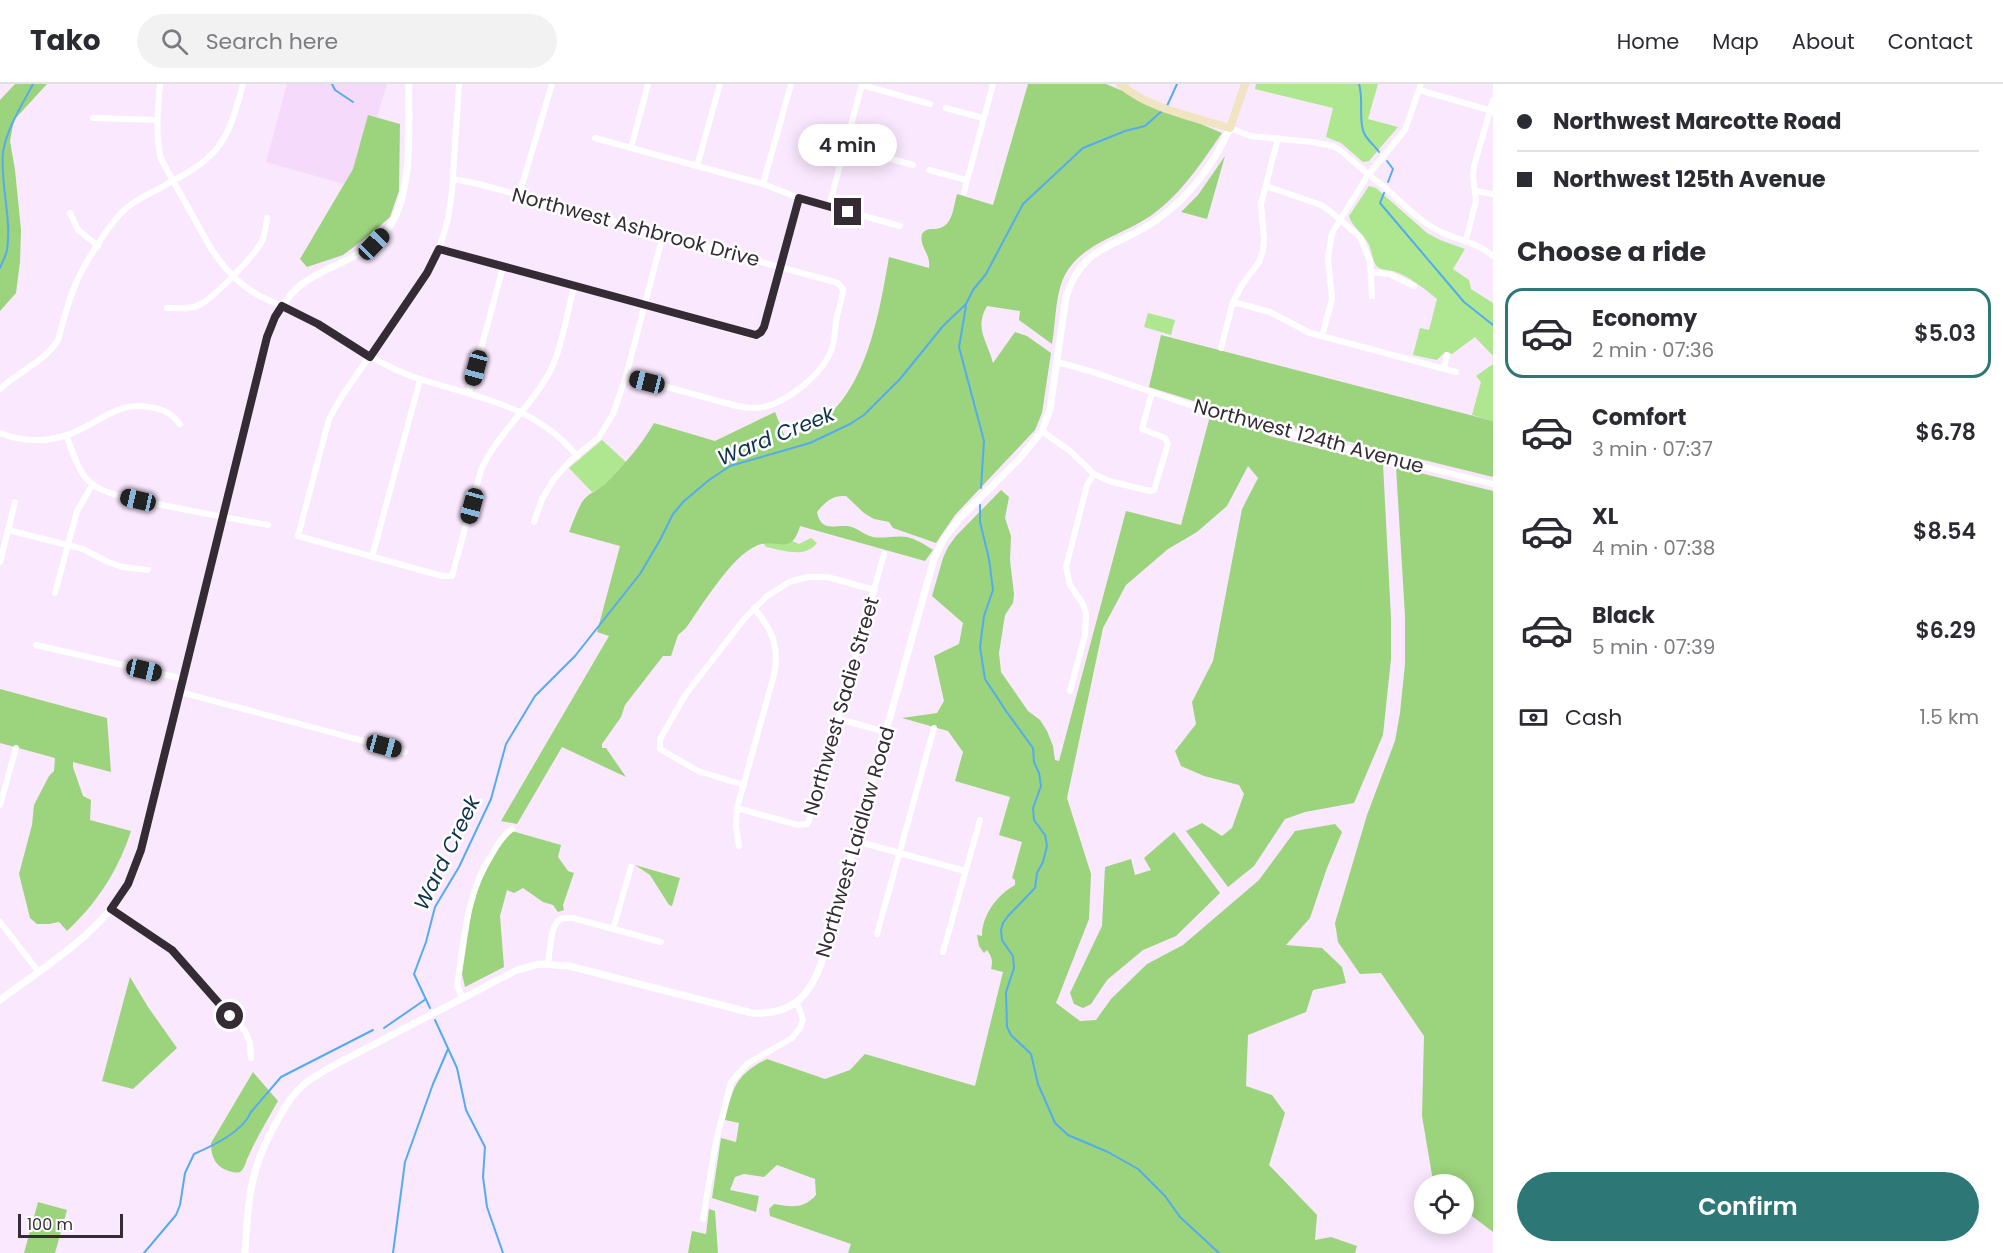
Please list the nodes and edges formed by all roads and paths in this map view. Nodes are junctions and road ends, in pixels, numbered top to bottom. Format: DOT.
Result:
graph roads {
  1 [pos="160,84"];
  2 [pos="243,84"];
  3 [pos="409,84"];
  4 [pos="459,84"];
  5 [pos="552,84"];
  6 [pos="648,84"];
  7 [pos="720,84"];
  8 [pos="790,84"];
  9 [pos="993,84"];
  10 [pos="1120,84"];
  11 [pos="1245,84"];
  12 [pos="862,85"];
  13 [pos="1420,87"];
  14 [pos="1493,100"];
  15 [pos="930,104"];
  16 [pos="946,108"];
  17 [pos="1492,110"];
  18 [pos="93,118"];
  19 [pos="983,118"];
  20 [pos="157,120"];
  21 [pos="1230,128"];
  22 [pos="595,138"];
  23 [pos="1278,138"];
  24 [pos="845,146"];
  25 [pos="631,148"];
  26 [pos="913,165"];
  27 [pos="697,166"];
  28 [pos="929,170"];
  29 [pos="1368,175"];
  30 [pos="453,179"];
  31 [pos="966,180"];
  32 [pos="173,181"];
  33 [pos="763,184"];
  34 [pos="1266,186"];
  35 [pos="1476,191"];
  36 [pos="964,192"];
  37 [pos="1493,194"];
  38 [pos="519,195"];
  39 [pos="799,198"];
  40 [pos="828,206"];
  41 [pos="70,213"];
  42 [pos="267,218"];
  43 [pos="1340,218"];
  44 [pos="900,226"];
  45 [pos="663,235"];
  46 [pos="1466,240"];
  47 [pos="98,246"];
  48 [pos="439,249"];
  49 [pos="1493,256"];
  50 [pos="503,267"];
  51 [pos="780,267"];
  52 [pos="1371,272"];
  53 [pos="233,275"];
  54 [pos="1414,286"];
  55 [pos="574,287"];
  56 [pos="1372,296"];
  57 [pos="1233,302"];
  58 [pos="644,305"];
  59 [pos="282,306"];
  60 [pos="167,308"];
  61 [pos="1322,336"];
  62 [pos="1221,348"];
  63 [pos="1448,355"];
  64 [pos="370,357"];
  65 [pos="1057,362"];
  66 [pos="1444,368"];
  67 [pos="1456,372"];
  68 [pos="626,376"];
  69 [pos="420,380"];
  70 [pos="0,388"];
  71 [pos="1152,392"];
  72 [pos="469,393"];
  73 [pos="521,412"];
  74 [pos="180,424"];
  75 [pos="1042,430"];
  76 [pos="0,433"];
  77 [pos="66,435"];
  78 [pos="577,456"];
  79 [pos="1094,474"];
  80 [pos="93,484"];
  81 [pos="1493,484"];
  82 [pos="15,502"];
  83 [pos="224,517"];
  84 [pos="534,522"];
  85 [pos="268,525"];
  86 [pos="8,530"];
  87 [pos="68,546"];
  88 [pos="884,554"];
  89 [pos="372,557"];
  90 [pos="0,562"];
  91 [pos="148,570"];
  92 [pos="874,590"];
  93 [pos="55,593"];
  94 [pos="754,608"];
  95 [pos="36,645"];
  96 [pos="184,679"];
  97 [pos="1070,691"];
  98 [pos="180,692"];
  99 [pos="839,718"];
  100 [pos="934,728"];
  101 [pos="886,732"];
  102 [pos="16,748"];
  103 [pos="405,752"];
  104 [pos="744,785"];
  105 [pos="0,805"];
  106 [pos="737,808"];
  107 [pos="980,820"];
  108 [pos="512,829"];
  109 [pos="856,840"];
  110 [pos="738,846"];
  111 [pos="899,853"];
  112 [pos="631,867"];
  113 [pos="965,871"];
  114 [pos="111,909"];
  115 [pos="0,922"];
  116 [pos="613,929"];
  117 [pos="877,934"];
  118 [pos="661,942"];
  119 [pos="943,952"];
  120 [pos="548,964"];
  121 [pos="38,971"];
  122 [pos="462,998"];
  123 [pos="0,1000"];
  124 [pos="797,1003"];
  125 [pos="251,1058"];
  126 [pos="703,1219"];
  127 [pos="245,1253"];
  1 -- 20 [label="street"];
  2 -- 32 [label="street"];
  3 -- 59 [label="street"];
  4 -- 30 [label="street"];
  5 -- 38 [label="street"];
  6 -- 25 [label="street"];
  7 -- 27 [label="street"];
  8 -- 33 [label="street"];
  9 -- 19 [label="street"];
  10 -- 21 [label="main road"];
  11 -- 21 [label="main road, Northwest Laidlaw Road"];
  12 -- 15 [label="street"];
  12 -- 24 [label="street"];
  13 -- 17 [label="street"];
  13 -- 29 [label="street"];
  14 -- 17 [label="street"];
  16 -- 19 [label="street"];
  17 -- 35 [label="street"];
  18 -- 20 [label="street"];
  19 -- 31 [label="street"];
  20 -- 32 [label="street"];
  21 -- 23 [label="street"];
  21 -- 65 [label="street, Northwest Laidlaw Road"];
  22 -- 25 [label="street"];
  23 -- 29 [label="street"];
  23 -- 34 [label="street"];
  24 -- 26 [label="street"];
  24 -- 40 [label="street"];
  25 -- 27 [label="street"];
  27 -- 33 [label="street"];
  28 -- 31 [label="street"];
  29 -- 43 [label="street"];
  29 -- 46 [label="street"];
  30 -- 38 [label="street, Northwest Ashbrook Drive"];
  30 -- 48 [label="street"];
  31 -- 36 [label="street"];
  32 -- 47 [label="street"];
  32 -- 53 [label="street"];
  33 -- 39 [label="street"];
  34 -- 43 [label="street"];
  34 -- 57 [label="street"];
  35 -- 37 [label="street"];
  35 -- 46 [label="street"];
  38 -- 45 [label="street, Northwest Ashbrook Drive"];
  39 -- 40 [label="street"];
  39 -- 51 [label="street"];
  40 -- 44 [label="street"];
  41 -- 47 [label="street"];
  42 -- 53 [label="street"];
  43 -- 52 [label="street"];
  43 -- 61 [label="street"];
  45 -- 51 [label="street, Northwest Ashbrook Drive"];
  45 -- 58 [label="street"];
  46 -- 49 [label="street"];
  47 -- 70 [label="street"];
  48 -- 50 [label="street"];
  48 -- 64 [label="street"];
  50 -- 55 [label="street"];
  50 -- 72 [label="street"];
  51 -- 58 [label="street"];
  51 -- 68 [label="street, Northwest Ashbrook Drive"];
  52 -- 54 [label="street"];
  52 -- 56 [label="street"];
  53 -- 59 [label="street"];
  53 -- 60 [label="street"];
  55 -- 58 [label="street"];
  55 -- 73 [label="street"];
  57 -- 61 [label="street"];
  57 -- 62 [label="street"];
  58 -- 68 [label="street"];
  59 -- 64 [label="street"];
  59 -- 83 [label="street"];
  61 -- 66 [label="street"];
  63 -- 66 [label="street"];
  64 -- 69 [label="street"];
  64 -- 89 [label="street"];
  65 -- 71 [label="street, Northwest 124th Avenue"];
  65 -- 75 [label="street, Northwest Laidlaw Road"];
  66 -- 67 [label="street"];
  68 -- 78 [label="street"];
  69 -- 72 [label="street"];
  69 -- 89 [label="street"];
  71 -- 79 [label="street"];
  71 -- 81 [label="street, Northwest 124th Avenue"];
  72 -- 73 [label="street"];
  73 -- 78 [label="street"];
  73 -- 89 [label="street"];
  74 -- 77 [label="street"];
  75 -- 79 [label="street"];
  75 -- 101 [label="street, Northwest Laidlaw Road"];
  76 -- 77 [label="street"];
  77 -- 80 [label="street"];
  78 -- 84 [label="street"];
  79 -- 97 [label="street"];
  80 -- 83 [label="street"];
  80 -- 87 [label="street"];
  82 -- 86 [label="street"];
  83 -- 85 [label="street"];
  83 -- 96 [label="street"];
  86 -- 87 [label="street"];
  86 -- 90 [label="street"];
  87 -- 91 [label="street"];
  87 -- 93 [label="street"];
  88 -- 92 [label="street, Northwest Sadie Street"];
  92 -- 94 [label="street"];
  92 -- 99 [label="street, Northwest Sadie Street"];
  94 -- 104 [label="street"];
  94 -- 104 [label="street"];
  95 -- 96 [label="street"];
  96 -- 98 [label="street"];
  98 -- 103 [label="street"];
  98 -- 114 [label="street"];
  99 -- 101 [label="street"];
  99 -- 106 [label="street, Northwest Sadie Street"];
  100 -- 111 [label="street"];
  101 -- 109 [label="street, Northwest Laidlaw Road"];
  102 -- 105 [label="street"];
  104 -- 106 [label="street"];
  106 -- 110 [label="street"];
  107 -- 113 [label="street"];
  108 -- 122 [label="street"];
  109 -- 111 [label="street"];
  109 -- 124 [label="street, Northwest Laidlaw Road"];
  111 -- 113 [label="street"];
  111 -- 117 [label="street"];
  112 -- 116 [label="street"];
  113 -- 119 [label="street"];
  114 -- 121 [label="street"];
  114 -- 125 [label="street"];
  115 -- 121 [label="street"];
  116 -- 118 [label="street"];
  116 -- 120 [label="street"];
  120 -- 122 [label="street"];
  120 -- 124 [label="street"];
  121 -- 123 [label="street"];
  122 -- 127 [label="street"];
  124 -- 126 [label="street"];
}
